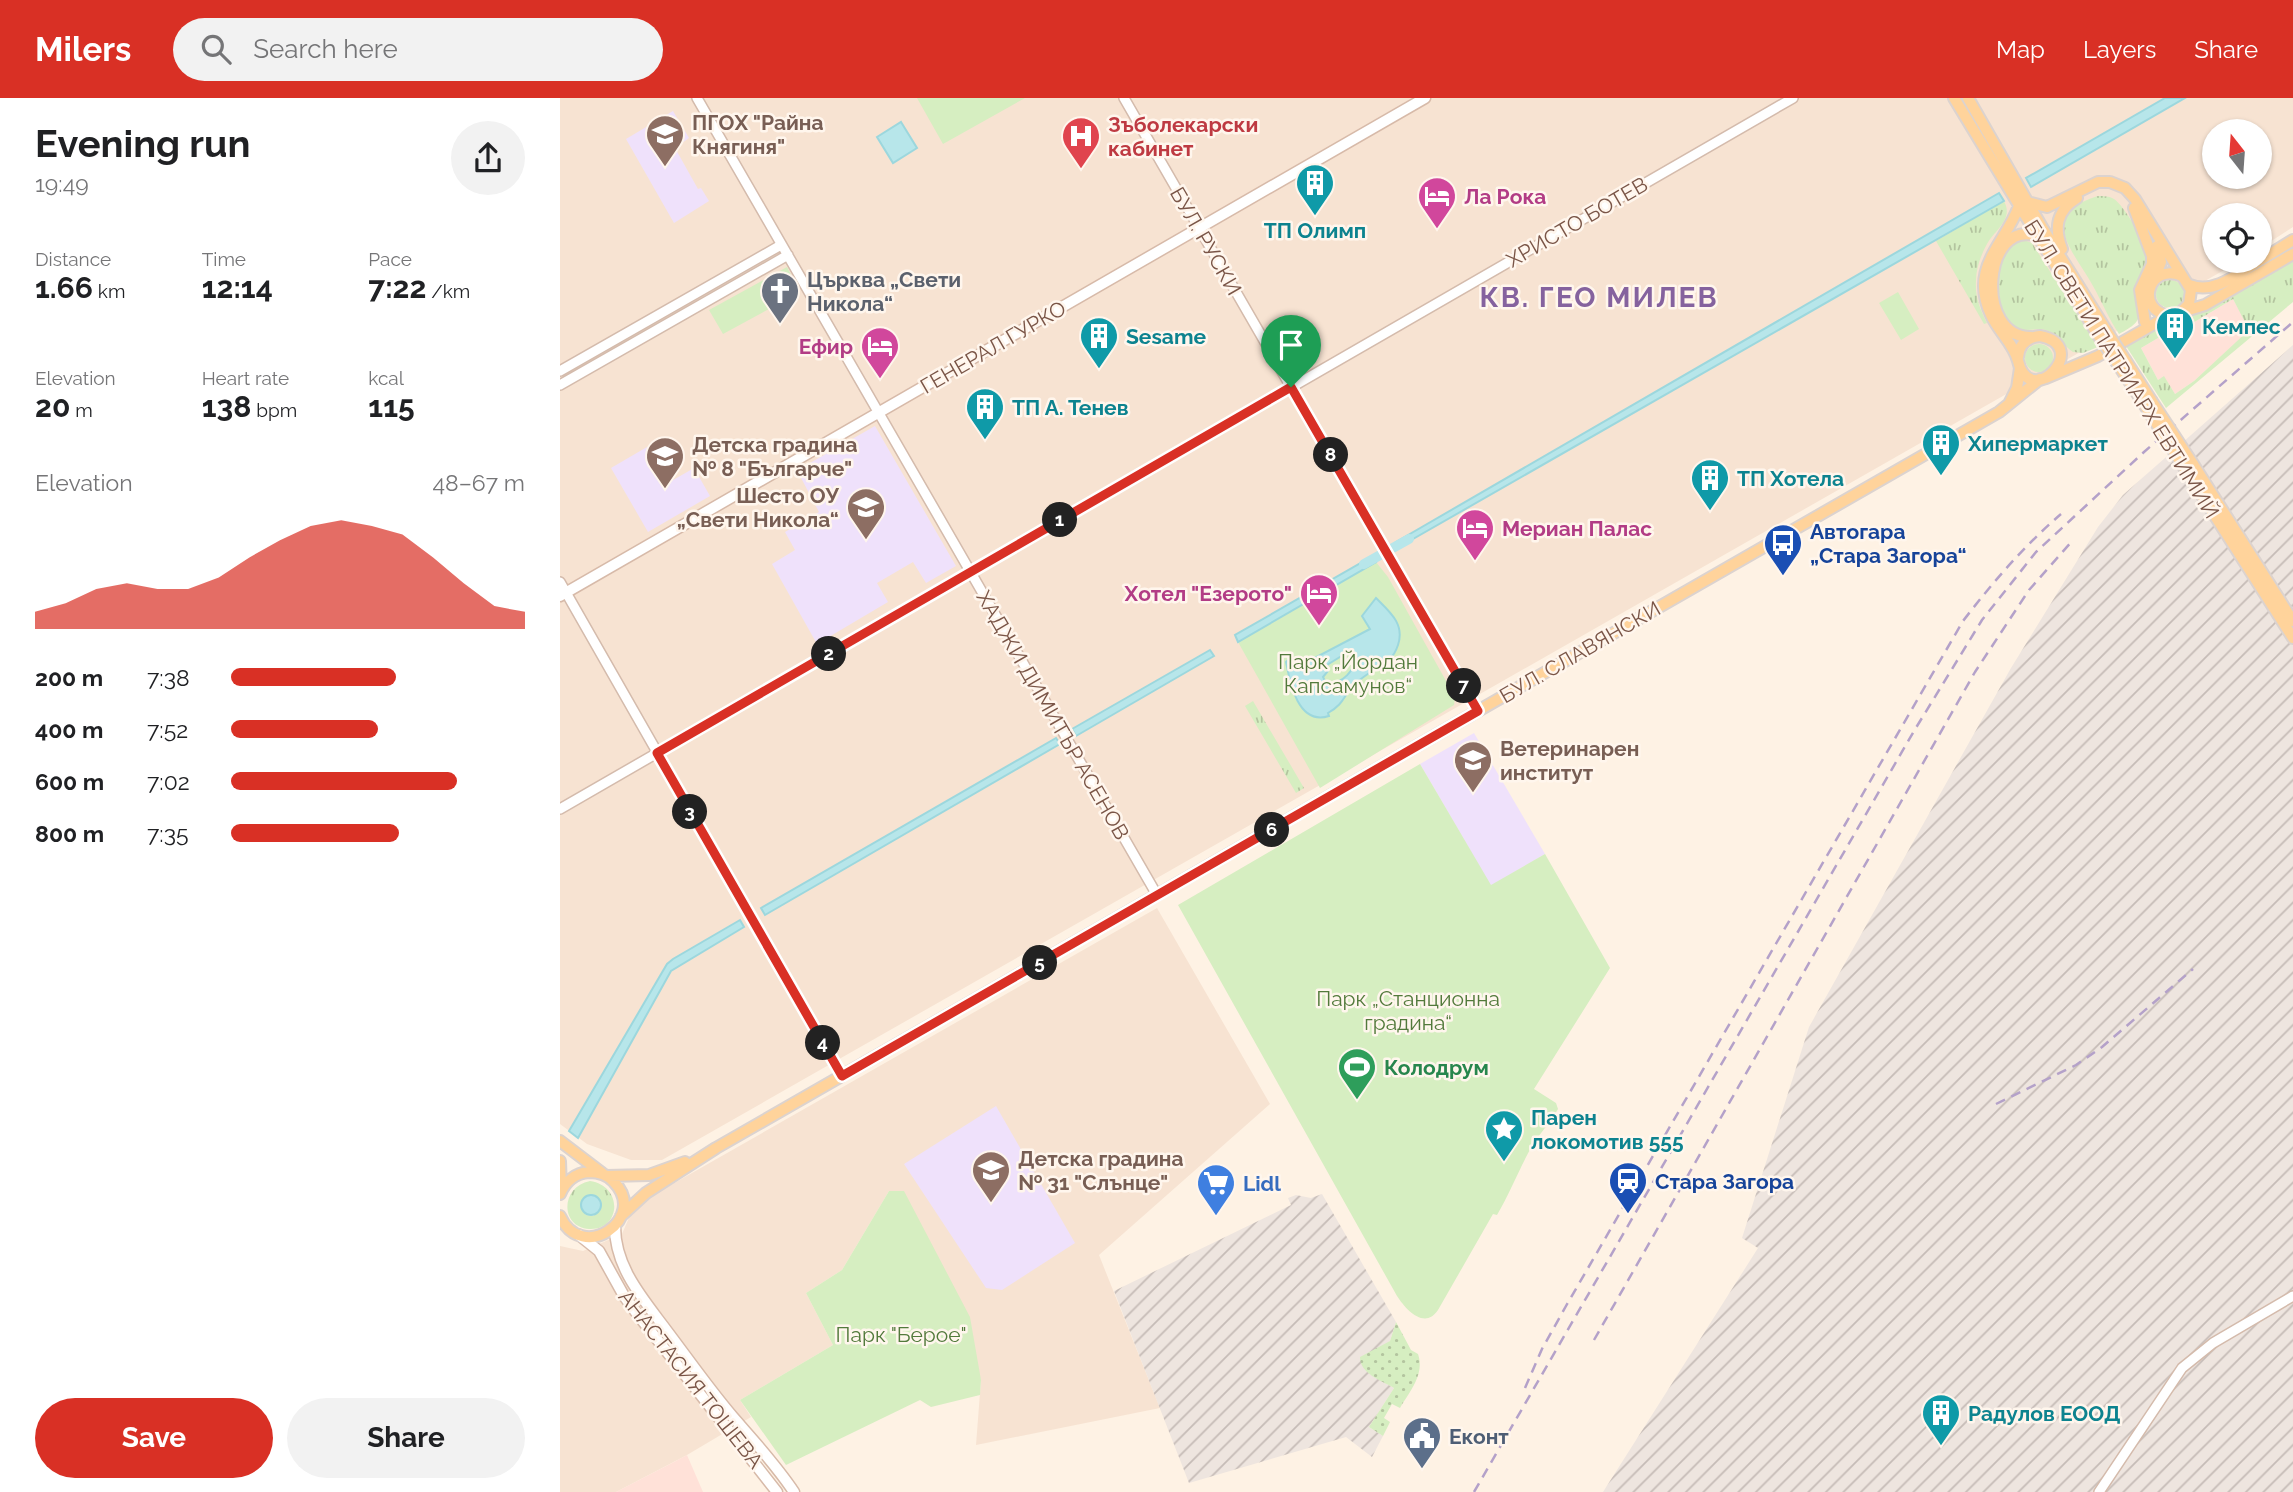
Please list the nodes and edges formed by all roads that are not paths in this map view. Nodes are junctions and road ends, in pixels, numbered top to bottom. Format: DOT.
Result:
graph roads {
  1 [pos="697,98"];
  2 [pos="1124,98"];
  3 [pos="1425,98"];
  4 [pos="1793,98"];
  5 [pos="1954,98"];
  6 [pos="1968,98"];
  7 [pos="2013,187"];
  8 [pos="2022,201"];
  9 [pos="2134,208"];
  10 [pos="1200,228"];
  11 [pos="2037,236"];
  12 [pos="2293,240"];
  13 [pos="781,245"];
  14 [pos="2272,253"];
  15 [pos="2293,254"];
  16 [pos="788,255"];
  17 [pos="2238,273"];
  18 [pos="2072,275"];
  19 [pos="2153,281"];
  20 [pos="2186,281"];
  21 [pos="2149,299"];
  22 [pos="2176,314"];
  23 [pos="2145,322"];
  24 [pos="2102,332"];
  25 [pos="2136,333"];
  26 [pos="2034,337"];
  27 [pos="2060,353"];
  28 [pos="2090,359"];
  29 [pos="2019,363"];
  30 [pos="560,371"];
  31 [pos="2043,379"];
  32 [pos="560,386"];
  33 [pos="1291,387"];
  34 [pos="2006,407"];
  35 [pos="879,413"];
  36 [pos="970,572"];
  37 [pos="560,582"];
  38 [pos="563,595"];
  39 [pos="2291,630"];
  40 [pos="1478,711"];
  41 [pos="657,753"];
  42 [pos="560,809"];
  43 [pos="1157,895"];
  44 [pos="842,1076"];
  45 [pos="560,1141"];
  46 [pos="716,1148"];
  47 [pos="560,1161"];
  48 [pos="605,1176"];
  49 [pos="560,1194"];
  50 [pos="560,1216"];
  51 [pos="621,1216"];
  52 [pos="615,1227"];
  53 [pos="560,1233"];
  54 [pos="577,1234"];
  55 [pos="2293,1296"];
  56 [pos="777,1492"];
  57 [pos="794,1492"];
  58 [pos="2099,1492"];
  1 -- 13 [label="street, ХАДЖИ ДИМИТЪР АСЕНОВ"];
  2 -- 10 [label="street, БУЛ. РУСКИ"];
  3 -- 10 [label="main road, ГЕНЕРАЛ ГУРКО"];
  4 -- 33 [label="street, ХРИСТО БОТЕВ"];
  5 -- 7 [label="main road, БУЛ. СВЕТИ ПАТРИАРХ ЕВТИМИЙ"];
  6 -- 7 [label="main road, БУЛ. СВЕТИ ПАТРИАРХ ЕВТИМИЙ"];
  7 -- 8 [label="main road, БУЛ. СВЕТИ ПАТРИАРХ ЕВТИМИЙ"];
  8 -- 11 [label="main road, БУЛ. СВЕТИ ПАТРИАРХ ЕВТИМИЙ"];
  8 -- 18 [label="main road, БУЛ. СВЕТИ ПАТРИАРХ ЕВТИМИЙ"];
  8 -- 20 [label="main road"];
  8 -- 29 [label="main road"];
  9 -- 18 [label="main road"];
  9 -- 19 [label="main road"];
  9 -- 23 [label="main road"];
  10 -- 33 [label="street, БУЛ. РУСКИ"];
  10 -- 35 [label="main road, ГЕНЕРАЛ ГУРКО"];
  11 -- 24 [label="main road, БУЛ. СВЕТИ ПАТРИАРХ ЕВТИМИЙ"];
  11 -- 26 [label="main road"];
  12 -- 14 [label="main road"];
  13 -- 16 [label="street, ХАДЖИ ДИМИТЪР АСЕНОВ"];
  13 -- 30 [label="street"];
  15 -- 22 [label="main road, БУЛ. СЛАВЯНСКИ"];
  16 -- 32 [label="street"];
  16 -- 35 [label="street, ХАДЖИ ДИМИТЪР АСЕНОВ"];
  17 -- 20 [label="main road"];
  18 -- 24 [label="main road, БУЛ. СВЕТИ ПАТРИАРХ ЕВТИМИЙ"];
  19 -- 20 [label="main road"];
  19 -- 21 [label="main road"];
  20 -- 22 [label="main road"];
  21 -- 22 [label="main road"];
  21 -- 23 [label="main road, БУЛ. СЛАВЯНСКИ"];
  22 -- 25 [label="main road, БУЛ. СЛАВЯНСКИ"];
  23 -- 25 [label="main road, БУЛ. СЛАВЯНСКИ"];
  24 -- 39 [label="main road, БУЛ. СВЕТИ ПАТРИАРХ ЕВТИМИЙ, bridge"];
  25 -- 28 [label="main road, БУЛ. СЛАВЯНСКИ"];
  26 -- 27 [label="main road"];
  26 -- 29 [label="main road"];
  27 -- 28 [label="main road"];
  27 -- 31 [label="main road"];
  28 -- 31 [label="main road, БУЛ. СЛАВЯНСКИ"];
  29 -- 31 [label="main road"];
  29 -- 34 [label="main road"];
  31 -- 34 [label="main road, БУЛ. СЛАВЯНСКИ"];
  33 -- 36 [label="street, ХРИСТО БОТЕВ"];
  33 -- 40 [label="street, БУЛ. РУСКИ"];
  34 -- 40 [label="main road, БУЛ. СЛАВЯНСКИ"];
  35 -- 36 [label="street, ХАДЖИ ДИМИТЪР АСЕНОВ"];
  35 -- 38 [label="main road, ГЕНЕРАЛ ГУРКО"];
  36 -- 41 [label="street, ХРИСТО БОТЕВ"];
  36 -- 43 [label="street, ХАДЖИ ДИМИТЪР АСЕНОВ"];
  37 -- 38 [label="street"];
  38 -- 41 [label="street"];
  40 -- 43 [label="main road, БУЛ. СЛАВЯНСКИ"];
  41 -- 42 [label="street, ХРИСТО БОТЕВ"];
  41 -- 44 [label="street"];
  43 -- 44 [label="main road, БУЛ. СЛАВЯНСКИ"];
  44 -- 46 [label="main road, БУЛ. СЛАВЯНСКИ"];
  45 -- 48 [label="main road"];
  46 -- 48 [label="main road, БУЛ. СЛАВЯНСКИ"];
  46 -- 51 [label="main road, БУЛ. СЛАВЯНСКИ"];
  47 -- 49 [label="main road"];
  48 -- 49 [label="main road, БУЛ. СЛАВЯНСКИ"];
  48 -- 51 [label="main road"];
  50 -- 54 [label="main road"];
  51 -- 52 [label="main road, БУЛ. СЛАВЯНСКИ"];
  52 -- 54 [label="main road"];
  52 -- 57 [label="main road, АНАСТАСИЯ ТОШЕВА"];
  53 -- 54 [label="main road"];
  54 -- 56 [label="main road, АНАСТАСИЯ ТОШЕВА"];
  55 -- 58 [label="street"];
}
